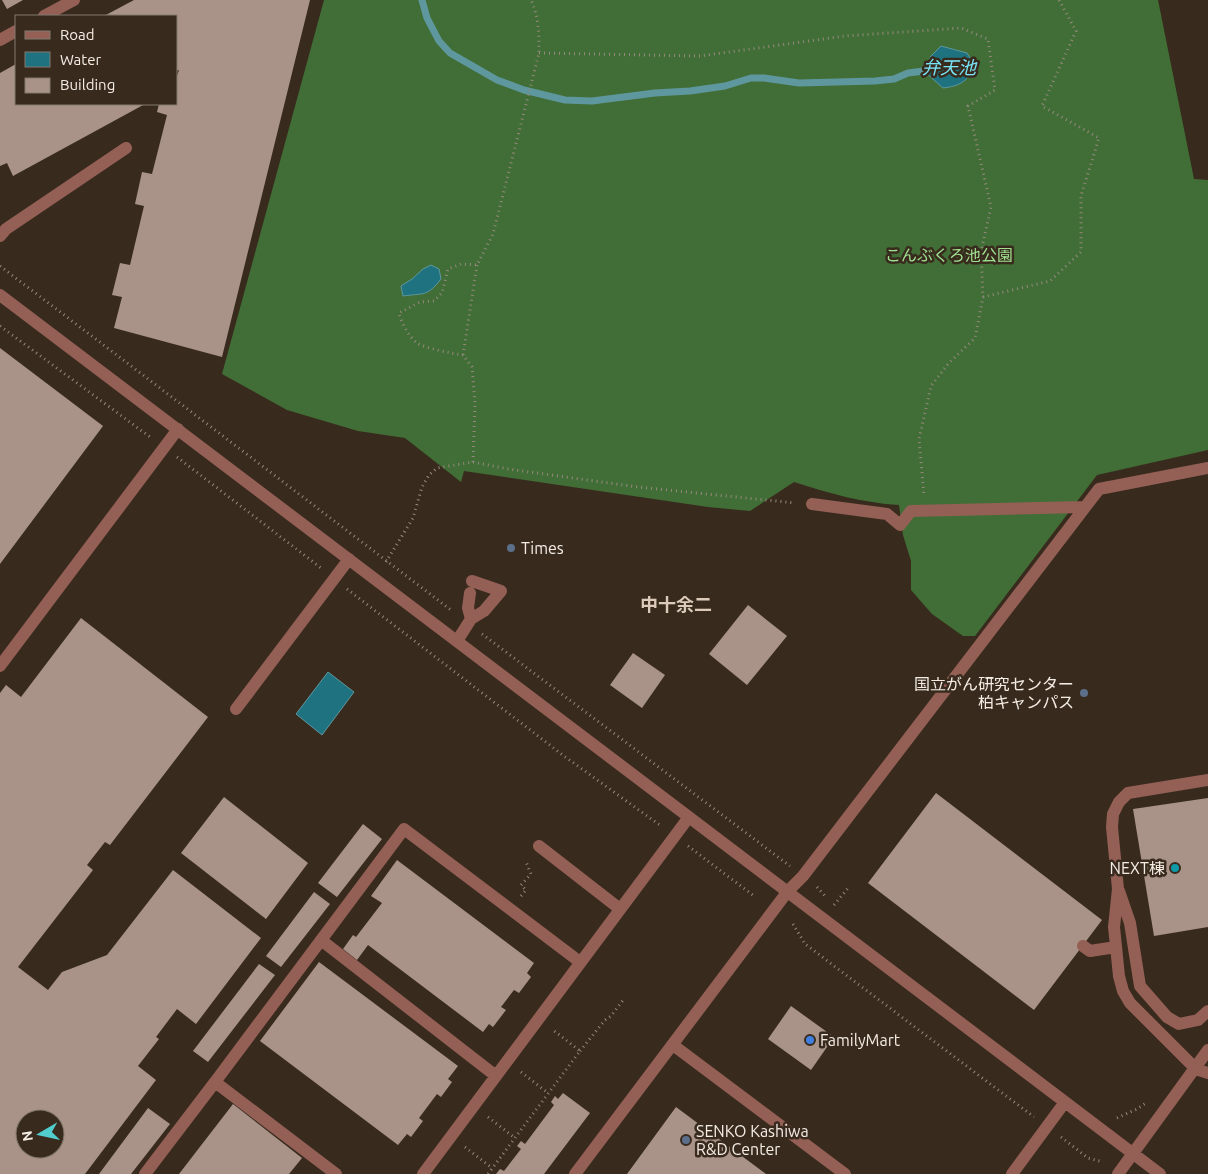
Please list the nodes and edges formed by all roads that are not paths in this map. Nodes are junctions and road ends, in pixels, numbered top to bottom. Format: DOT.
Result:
graph roads {
  1 [pos="74,0"];
  2 [pos="46,15"];
  3 [pos="15,32"];
  4 [pos="0,40"];
  5 [pos="126,148"];
  6 [pos="0,236"];
  7 [pos="0,295"];
  8 [pos="178,429"];
  9 [pos="1205,472"];
  10 [pos="812,504"];
  11 [pos="1084,507"];
  12 [pos="349,559"];
  13 [pos="470,621"];
  14 [pos="457,641"];
  15 [pos="0,666"];
  16 [pos="236,709"];
  17 [pos="1208,780"];
  18 [pos="689,817"];
  19 [pos="539,846"];
  20 [pos="1118,889"];
  21 [pos="788,891"];
  22 [pos="620,909"];
  23 [pos="321,940"];
  24 [pos="1083,946"];
  25 [pos="1116,947"];
  26 [pos="580,962"];
  27 [pos="1208,1011"];
  28 [pos="673,1045"];
  29 [pos="1208,1050"];
  30 [pos="1204,1071"];
  31 [pos="496,1076"];
  32 [pos="215,1082"];
  33 [pos="1064,1102"];
  34 [pos="1134,1154"];
  35 [pos="145,1174"];
  36 [pos="336,1174"];
  37 [pos="423,1174"];
  38 [pos="575,1174"];
  39 [pos="845,1174"];
  40 [pos="1012,1174"];
  41 [pos="1118,1174"];
  42 [pos="1160,1174"];
  1 -- 2 [label="street"];
  3 -- 4 [label="street"];
  5 -- 6 [label="street"];
  7 -- 8 [label="street"];
  8 -- 12 [label="street"];
  8 -- 15 [label="street"];
  9 -- 11 [label="street"];
  10 -- 11 [label="street"];
  11 -- 21 [label="street"];
  12 -- 14 [label="street"];
  12 -- 16 [label="street"];
  13 -- 13 [label="street"];
  13 -- 14 [label="street"];
  14 -- 18 [label="street"];
  17 -- 20 [label="street"];
  18 -- 21 [label="street"];
  18 -- 22 [label="street"];
  19 -- 22 [label="street"];
  20 -- 25 [label="street"];
  20 -- 27 [label="street"];
  21 -- 28 [label="street"];
  21 -- 33 [label="street"];
  22 -- 26 [label="street"];
  23 -- 26 [label="street"];
  23 -- 31 [label="street"];
  23 -- 32 [label="street"];
  24 -- 25 [label="street"];
  25 -- 30 [label="street"];
  26 -- 31 [label="street"];
  28 -- 38 [label="street"];
  28 -- 39 [label="street"];
  29 -- 30 [label="street"];
  30 -- 34 [label="street"];
  31 -- 37 [label="street"];
  32 -- 35 [label="street"];
  32 -- 36 [label="street"];
  33 -- 34 [label="street"];
  33 -- 40 [label="street"];
  34 -- 41 [label="street"];
  34 -- 42 [label="street"];
}
